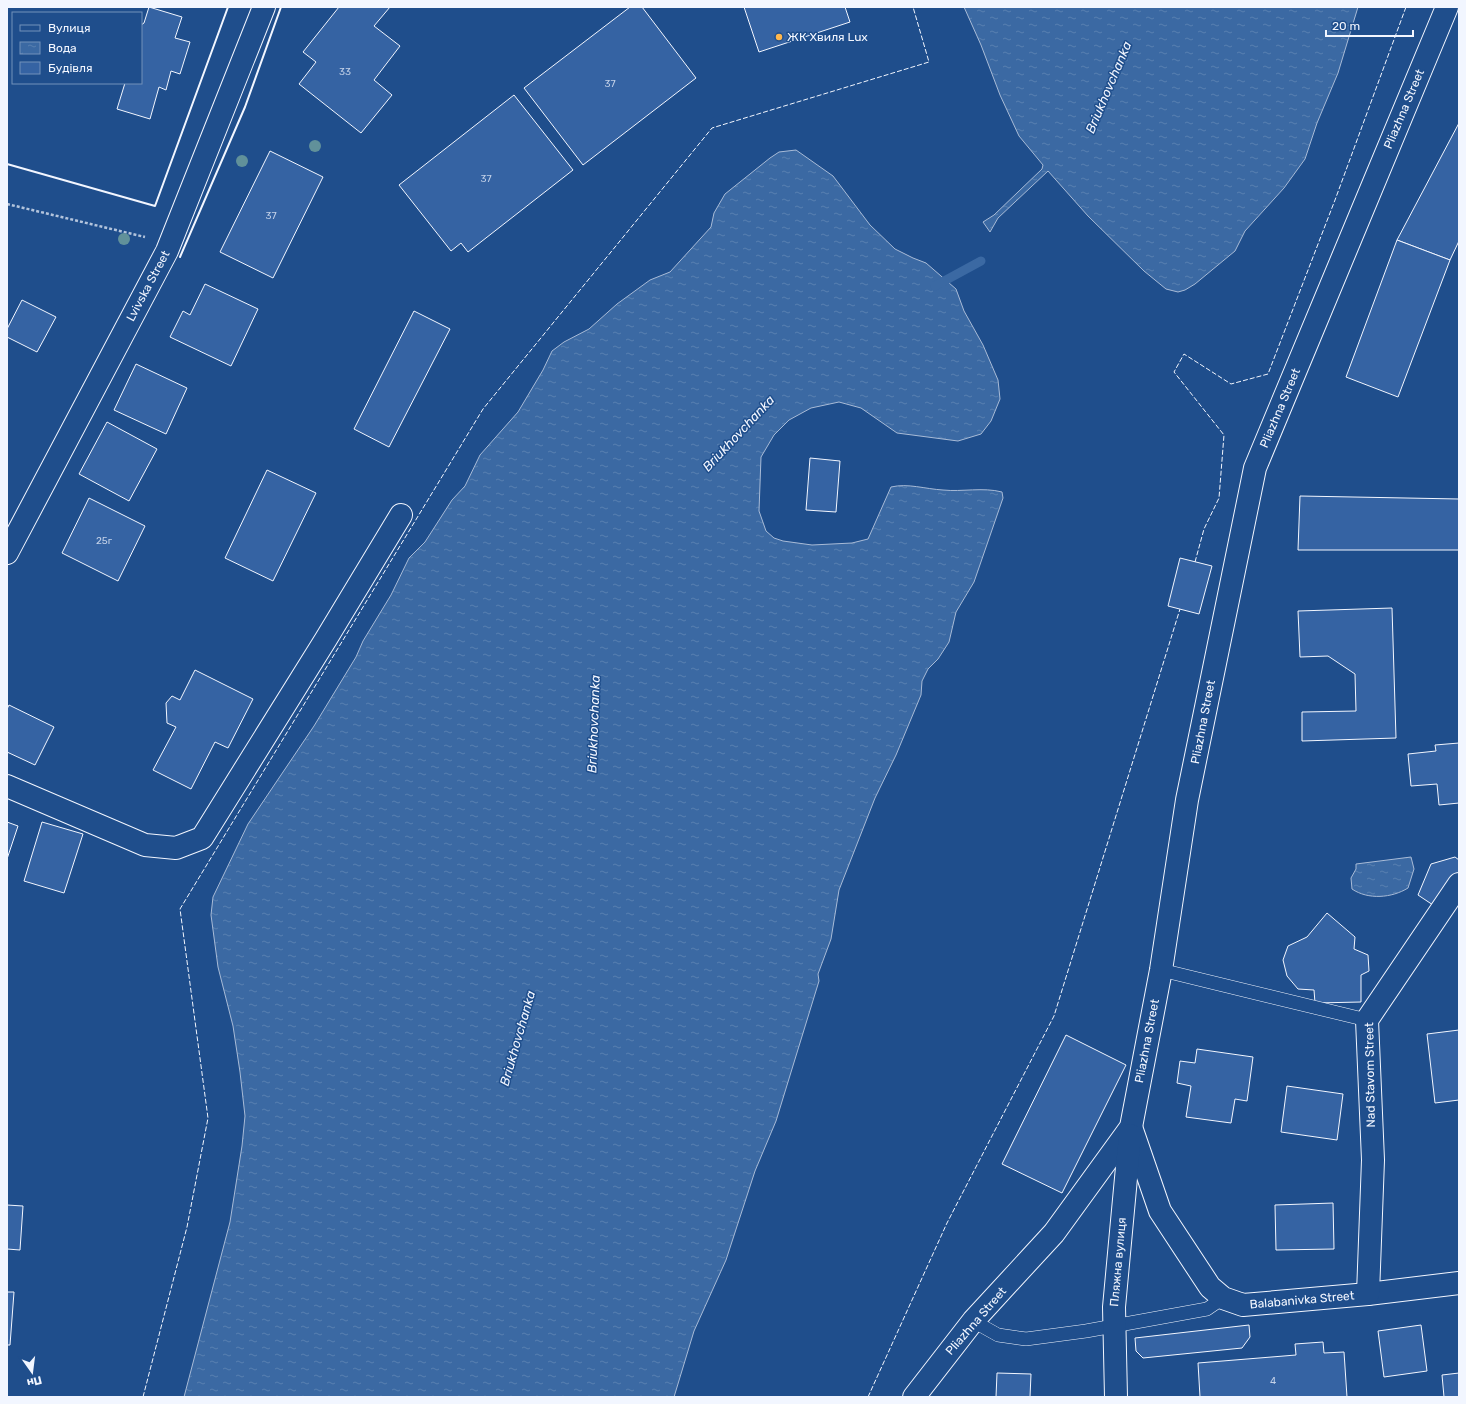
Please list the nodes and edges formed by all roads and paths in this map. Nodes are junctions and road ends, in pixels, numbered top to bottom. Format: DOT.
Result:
graph roads {
  1 [pos="264,7"];
  2 [pos="1447,7"];
  3 [pos="7,204"];
  4 [pos="151,238"];
  5 [pos="401,515"];
  6 [pos="7,553"];
  7 [pos="7,786"];
  8 [pos="1459,884"];
  9 [pos="1161,970"];
  10 [pos="1367,1020"];
  11 [pos="1131,1127"];
  12 [pos="1459,1283"];
  13 [pos="1368,1294"];
  14 [pos="1224,1298"];
  15 [pos="973,1321"];
  16 [pos="1114,1326"];
  17 [pos="914,1397"];
  18 [pos="1116,1397"];
  1 -- 6 [label="street, Lvivska Street"];
  2 -- 9 [label="street, Pliazhna Street"];
  3 -- 4 [label="path"];
  5 -- 7 [label="street"];
  8 -- 10 [label="street, Nad Stavom Street"];
  9 -- 10 [label="lane"];
  9 -- 11 [label="street, Pliazhna Street"];
  10 -- 13 [label="street, Nad Stavom Street"];
  11 -- 14 [label="street, Balabanivka Street"];
  11 -- 15 [label="street, Pliazhna Street"];
  11 -- 16 [label="street, Пляжна вулиця"];
  12 -- 13 [label="street, Balabanivka Street"];
  13 -- 14 [label="street, Balabanivka Street"];
  14 -- 16 [label="lane"];
  15 -- 16 [label="lane"];
  15 -- 17 [label="street, Pliazhna Street"];
  16 -- 18 [label="street, Пляжна вулиця"];
}
